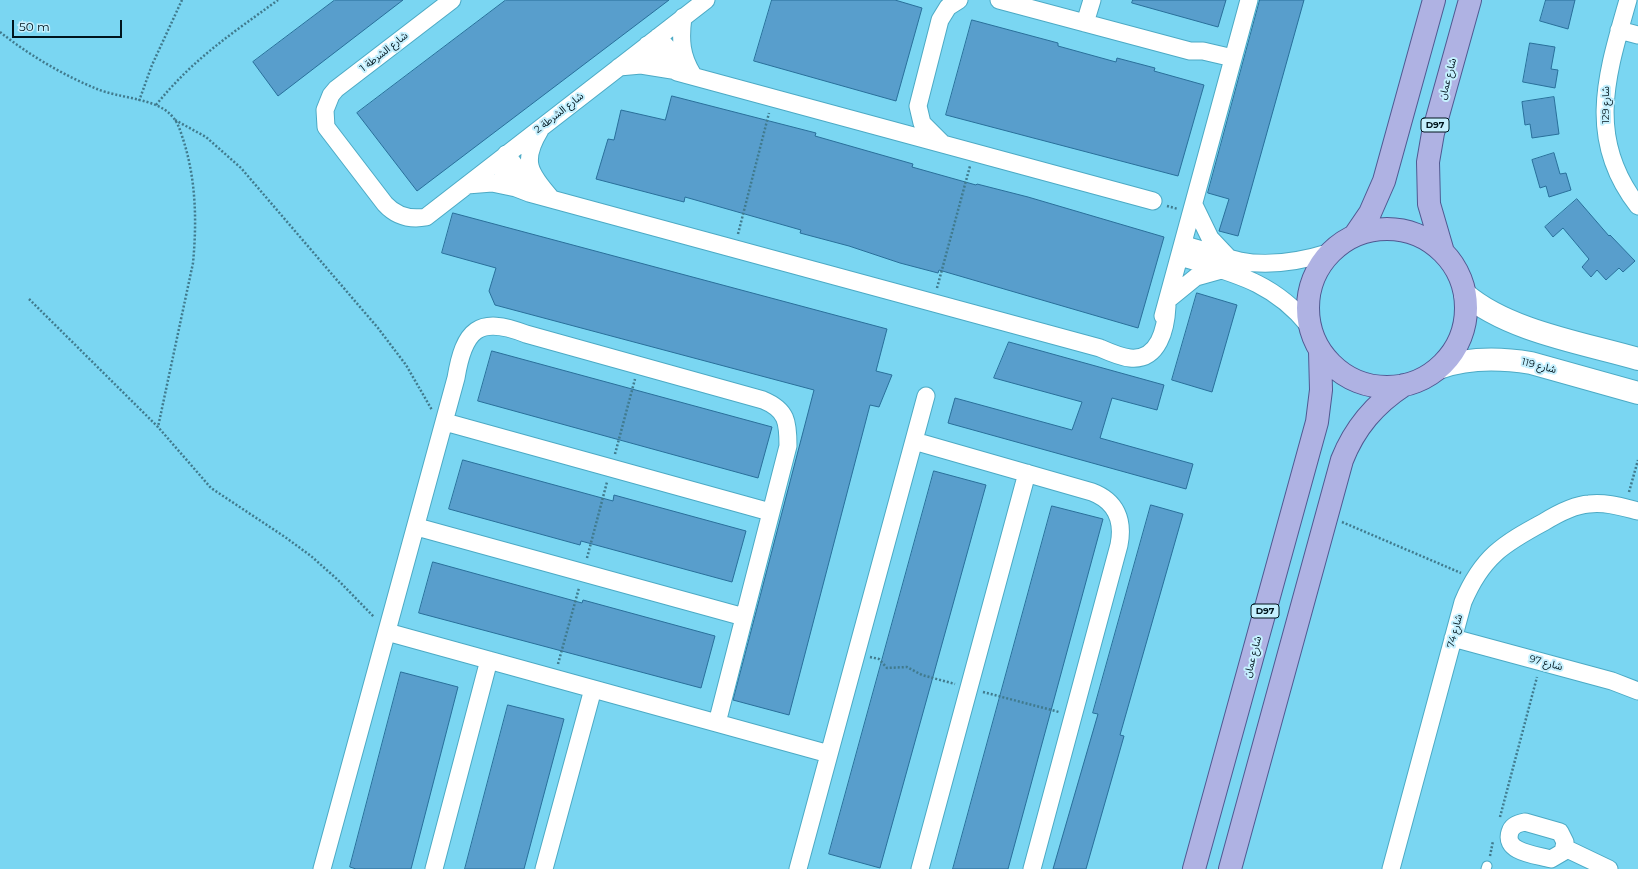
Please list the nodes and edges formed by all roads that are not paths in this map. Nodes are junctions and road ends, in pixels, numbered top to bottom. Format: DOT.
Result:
graph roads {
  1 [pos="452,0"];
  2 [pos="706,0"];
  3 [pos="959,0"];
  4 [pos="999,0"];
  5 [pos="1092,0"];
  6 [pos="1249,0"];
  7 [pos="1434,0"];
  8 [pos="1470,0"];
  9 [pos="1628,0"];
  10 [pos="683,17"];
  11 [pos="1085,23"];
  12 [pos="1619,30"];
  13 [pos="1638,35"];
  14 [pos="652,41"];
  15 [pos="1232,63"];
  16 [pos="619,67"];
  17 [pos="675,71"];
  18 [pos="693,75"];
  19 [pos="542,126"];
  20 [pos="942,143"];
  21 [pos="501,159"];
  22 [pos="467,185"];
  23 [pos="516,188"];
  24 [pos="544,196"];
  25 [pos="1152,201"];
  26 [pos="1194,205"];
  27 [pos="1638,206"];
  28 [pos="408,218"];
  29 [pos="1355,235"];
  30 [pos="1182,251"];
  31 [pos="1331,252"];
  32 [pos="1443,252"];
  33 [pos="1227,264"];
  34 [pos="1465,294"];
  35 [pos="1168,303"];
  36 [pos="1309,326"];
  37 [pos="1320,351"];
  38 [pos="1638,359"];
  39 [pos="1438,368"];
  40 [pos="1404,385"];
  41 [pos="1638,393"];
  42 [pos="926,396"];
  43 [pos="445,422"];
  44 [pos="914,441"];
  45 [pos="1027,473"];
  46 [pos="1632,510"];
  47 [pos="770,512"];
  48 [pos="417,527"];
  49 [pos="744,617"];
  50 [pos="387,632"];
  51 [pos="1453,638"];
  52 [pos="489,660"];
  53 [pos="592,689"];
  54 [pos="1638,690"];
  55 [pos="717,723"];
  56 [pos="829,754"];
  57 [pos="1565,848"];
  58 [pos="322,869"];
  59 [pos="434,869"];
  60 [pos="544,869"];
  61 [pos="798,869"];
  62 [pos="920,869"];
  63 [pos="1032,869"];
  64 [pos="1194,869"];
  65 [pos="1230,869"];
  66 [pos="1391,869"];
  67 [pos="1609,869"];
  1 -- 28 [label="street, شارع الشرطة 1"];
  2 -- 10 [label="street, شارع الشرطة 2"];
  3 -- 20 [label="street"];
  4 -- 11 [label="street"];
  5 -- 11 [label="street"];
  6 -- 15 [label="street"];
  7 -- 29 [label="main road"];
  8 -- 32 [label="main road, شارع عمان / D97"];
  9 -- 12 [label="street, شارع 129"];
  10 -- 14 [label="street, شارع الشرطة 2"];
  10 -- 18 [label="street"];
  11 -- 15 [label="street"];
  12 -- 13 [label="street"];
  12 -- 27 [label="street, شارع 129"];
  14 -- 16 [label="street, شارع الشرطة 2"];
  14 -- 17 [label="street"];
  14 -- 18 [label="street"];
  15 -- 26 [label="street"];
  16 -- 17 [label="street"];
  16 -- 19 [label="street, شارع الشرطة 2"];
  17 -- 18 [label="street"];
  18 -- 20 [label="street"];
  19 -- 21 [label="street, شارع الشرطة 2"];
  19 -- 24 [label="street"];
  20 -- 25 [label="street"];
  21 -- 22 [label="street, شارع الشرطة 2"];
  21 -- 23 [label="street"];
  21 -- 24 [label="street"];
  22 -- 23 [label="street"];
  22 -- 28 [label="street, شارع الشرطة 2"];
  23 -- 24 [label="street"];
  24 -- 35 [label="street"];
  26 -- 30 [label="street"];
  26 -- 33 [label="street"];
  29 -- 31 [label="main road"];
  29 -- 32 [label="main road"];
  30 -- 33 [label="street"];
  30 -- 35 [label="street"];
  31 -- 33 [label="street"];
  31 -- 36 [label="main road"];
  32 -- 34 [label="main road"];
  33 -- 35 [label="street"];
  33 -- 36 [label="street"];
  34 -- 38 [label="street"];
  34 -- 39 [label="main road"];
  36 -- 37 [label="main road"];
  37 -- 40 [label="main road"];
  37 -- 64 [label="main road, شارع عمان / D97"];
  39 -- 40 [label="main road"];
  39 -- 41 [label="street, شارع 119"];
  40 -- 65 [label="main road"];
  42 -- 44 [label="street"];
  43 -- 47 [label="street"];
  43 -- 47 [label="street"];
  43 -- 48 [label="street"];
  44 -- 45 [label="street"];
  44 -- 56 [label="street"];
  45 -- 62 [label="street"];
  45 -- 63 [label="street"];
  46 -- 51 [label="street, شارع 74"];
  47 -- 49 [label="street"];
  48 -- 49 [label="street"];
  48 -- 50 [label="street"];
  49 -- 55 [label="street"];
  50 -- 52 [label="street"];
  50 -- 58 [label="street"];
  51 -- 54 [label="street, شارع 97"];
  51 -- 66 [label="street, شارع 74"];
  52 -- 53 [label="street"];
  52 -- 59 [label="street"];
  53 -- 55 [label="street"];
  53 -- 60 [label="street"];
  55 -- 56 [label="street"];
  56 -- 61 [label="street"];
  57 -- 67 [label="street"];
}
